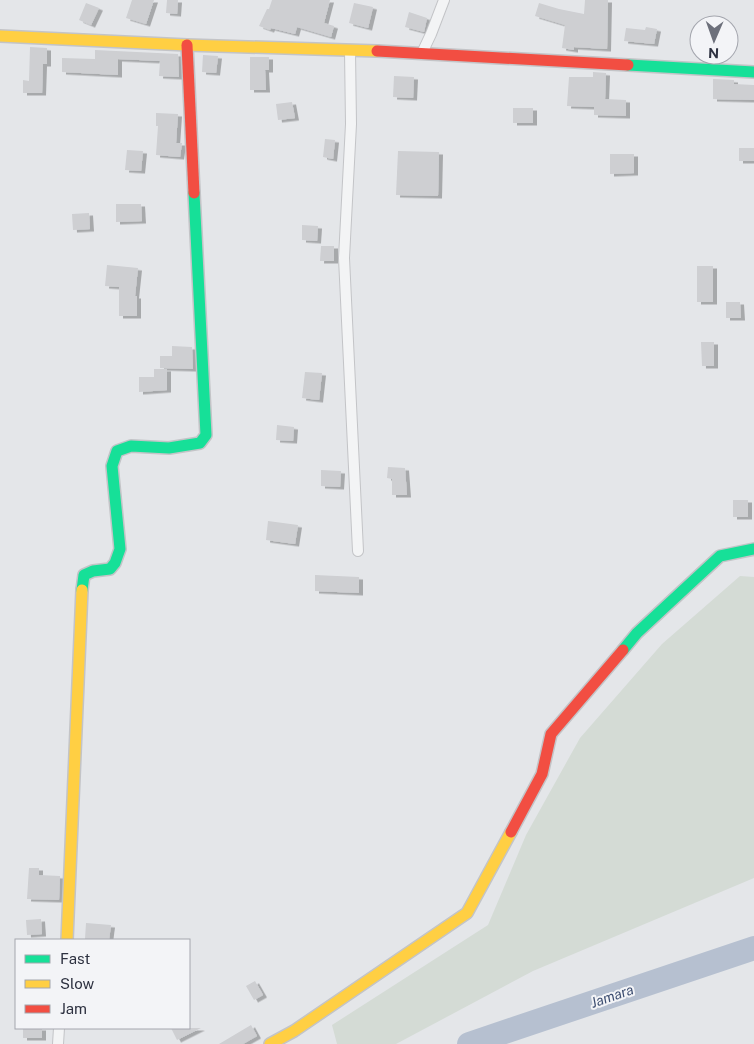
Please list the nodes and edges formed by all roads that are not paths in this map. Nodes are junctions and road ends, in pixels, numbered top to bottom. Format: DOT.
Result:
graph roads {
  1 [pos="444,0"];
  2 [pos="0,36"];
  3 [pos="187,45"];
  4 [pos="350,51"];
  5 [pos="422,53"];
  6 [pos="754,72"];
  7 [pos="754,549"];
  8 [pos="358,551"];
  9 [pos="67,939"];
  10 [pos="59,1029"];
  11 [pos="58,1044"];
  12 [pos="270,1044"];
  1 -- 5 [label="street"];
  2 -- 3 [label="street"];
  3 -- 4 [label="street"];
  3 -- 9 [label="street"];
  4 -- 5 [label="street"];
  4 -- 8 [label="street"];
  5 -- 6 [label="street"];
  7 -- 12 [label="street"];
  10 -- 11 [label="street"];
}
